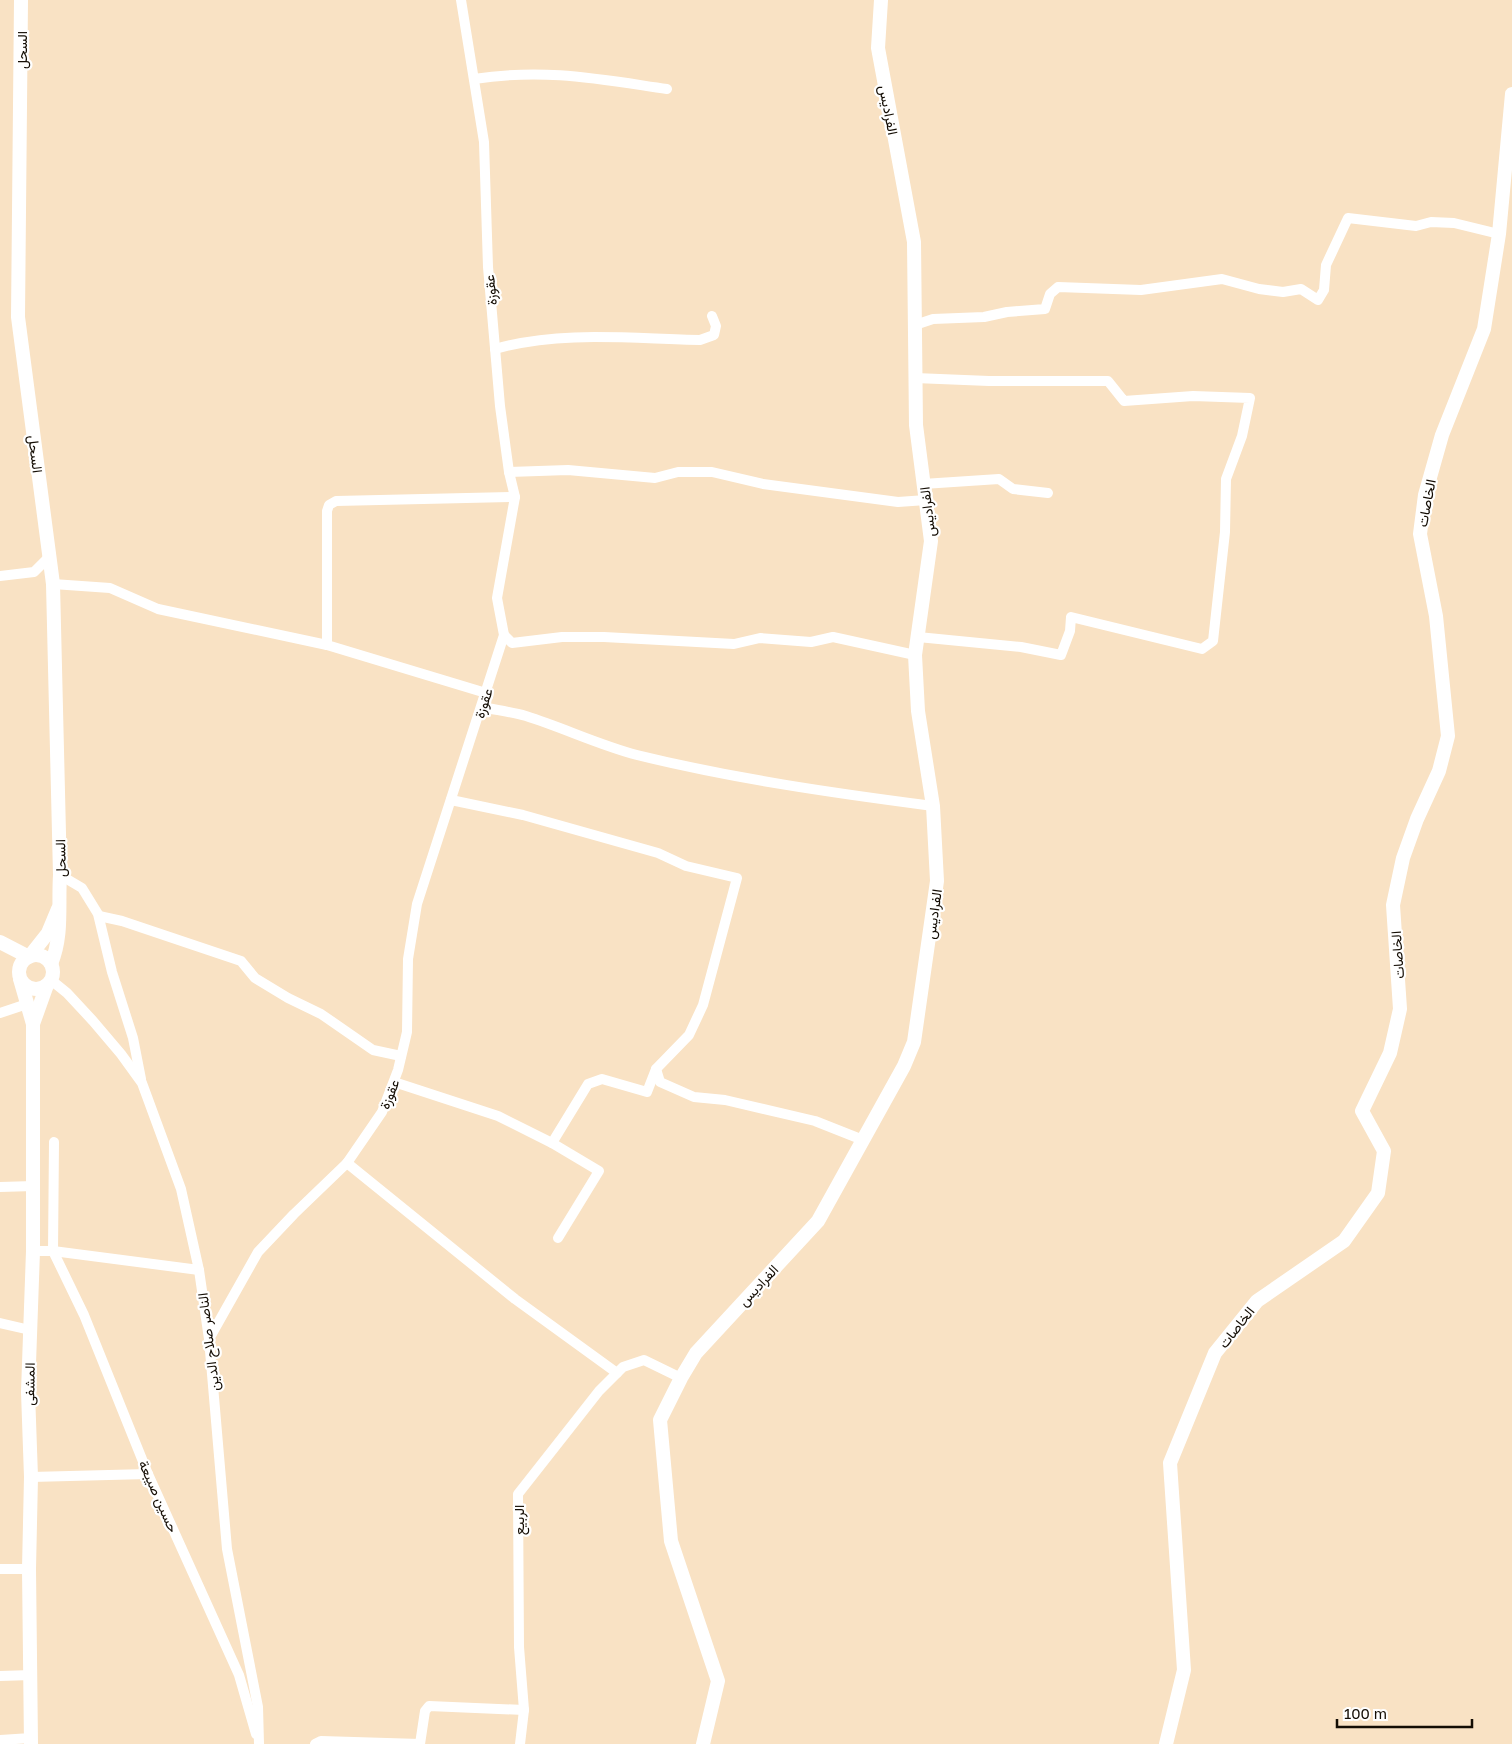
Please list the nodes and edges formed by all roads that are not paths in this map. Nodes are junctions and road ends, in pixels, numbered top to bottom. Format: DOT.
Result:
graph roads {
  1 [pos="21,0"];
  2 [pos="461,0"];
  3 [pos="881,0"];
  4 [pos="474,80"];
  5 [pos="667,89"];
  6 [pos="1512,94"];
  7 [pos="1499,234"];
  8 [pos="712,316"];
  9 [pos="915,325"];
  10 [pos="495,349"];
  11 [pos="915,378"];
  12 [pos="509,472"];
  13 [pos="923,484"];
  14 [pos="1048,493"];
  15 [pos="514,497"];
  16 [pos="926,500"];
  17 [pos="49,557"];
  18 [pos="0,576"];
  19 [pos="53,584"];
  20 [pos="504,635"];
  21 [pos="918,636"];
  22 [pos="328,645"];
  23 [pos="915,655"];
  24 [pos="486,693"];
  25 [pos="482,707"];
  26 [pos="451,800"];
  27 [pos="932,806"];
  28 [pos="60,875"];
  29 [pos="58,908"];
  30 [pos="99,916"];
  31 [pos="0,943"];
  32 [pos="29,957"];
  33 [pos="51,964"];
  34 [pos="20,977"];
  35 [pos="49,982"];
  36 [pos="27,1004"];
  37 [pos="0,1012"];
  38 [pos="33,1024"];
  39 [pos="401,1056"];
  40 [pos="656,1069"];
  41 [pos="394,1082"];
  42 [pos="142,1083"];
  43 [pos="863,1140"];
  44 [pos="54,1142"];
  45 [pos="552,1143"];
  46 [pos="347,1163"];
  47 [pos="34,1186"];
  48 [pos="0,1187"];
  49 [pos="558,1238"];
  50 [pos="53,1251"];
  51 [pos="33,1252"];
  52 [pos="199,1270"];
  53 [pos="0,1323"];
  54 [pos="30,1330"];
  55 [pos="209,1339"];
  56 [pos="617,1373"];
  57 [pos="681,1378"];
  58 [pos="148,1474"];
  59 [pos="31,1477"];
  60 [pos="0,1569"];
  61 [pos="29,1569"];
  62 [pos="32,1675"];
  63 [pos="0,1676"];
  64 [pos="524,1710"];
  65 [pos="0,1740"];
  66 [pos="31,1741"];
  67 [pos="259,1744"];
  68 [pos="315,1744"];
  69 [pos="520,1744"];
  70 [pos="704,1744"];
  71 [pos="1166,1744"];
  1 -- 17 [label="street, السحل"];
  2 -- 4 [label="street, عقوزة"];
  3 -- 9 [label="street, الفراديس"];
  4 -- 5 [label="street"];
  4 -- 10 [label="street, عقوزة"];
  6 -- 7 [label="street, الخاصات"];
  7 -- 9 [label="street"];
  7 -- 71 [label="street, الخاصات"];
  8 -- 10 [label="street"];
  9 -- 11 [label="street, الفراديس"];
  10 -- 12 [label="street, عقوزة"];
  11 -- 13 [label="street, الفراديس"];
  11 -- 21 [label="street"];
  12 -- 15 [label="street, عقوزة"];
  12 -- 16 [label="street"];
  13 -- 14 [label="street"];
  13 -- 16 [label="street, الفراديس"];
  15 -- 20 [label="street, عقوزة"];
  15 -- 22 [label="street"];
  16 -- 21 [label="street, الفراديس"];
  17 -- 18 [label="street"];
  17 -- 19 [label="street, السحل"];
  19 -- 22 [label="street"];
  19 -- 28 [label="street, السحل"];
  20 -- 23 [label="street"];
  20 -- 24 [label="street, عقوزة"];
  21 -- 23 [label="street, الفراديس"];
  22 -- 24 [label="street"];
  23 -- 27 [label="street, الفراديس"];
  24 -- 25 [label="street, عقوزة"];
  25 -- 26 [label="street, عقوزة"];
  25 -- 27 [label="street"];
  26 -- 39 [label="street, عقوزة"];
  26 -- 40 [label="street"];
  27 -- 43 [label="street, الفراديس"];
  28 -- 29 [label="street, السحل"];
  28 -- 30 [label="street"];
  29 -- 32 [label="street"];
  29 -- 33 [label="street"];
  30 -- 39 [label="street"];
  30 -- 42 [label="street"];
  31 -- 32 [label="street"];
  31 -- 34 [label="street"];
  32 -- 33 [label="street"];
  32 -- 34 [label="street"];
  33 -- 35 [label="street"];
  34 -- 35 [label="street"];
  34 -- 36 [label="street"];
  35 -- 38 [label="street"];
  35 -- 42 [label="street, الناصر صلاح الدين"];
  36 -- 37 [label="street"];
  36 -- 38 [label="street"];
  38 -- 47 [label="street, المشفى"];
  39 -- 41 [label="street, عقوزة"];
  40 -- 43 [label="street"];
  40 -- 45 [label="street"];
  41 -- 45 [label="street"];
  41 -- 46 [label="street, عقوزة"];
  42 -- 52 [label="street, الناصر صلاح الدين"];
  43 -- 57 [label="street, الفراديس"];
  44 -- 50 [label="street"];
  45 -- 49 [label="street"];
  46 -- 55 [label="street, عقوزة"];
  46 -- 56 [label="street"];
  47 -- 48 [label="street"];
  47 -- 51 [label="street, المشفى"];
  50 -- 51 [label="street"];
  50 -- 52 [label="street"];
  50 -- 58 [label="street, حسين صيبعة"];
  51 -- 54 [label="street, المشفى"];
  52 -- 55 [label="street, الناصر صلاح الدين"];
  53 -- 54 [label="street"];
  54 -- 59 [label="street, المشفى"];
  55 -- 67 [label="street, الناصر صلاح الدين"];
  56 -- 57 [label="street, الربيع"];
  56 -- 64 [label="street, الربيع"];
  57 -- 70 [label="street, الفراديس"];
  58 -- 59 [label="street"];
  58 -- 67 [label="street, حسين صيبعة"];
  59 -- 61 [label="street, المشفى"];
  60 -- 61 [label="street"];
  61 -- 62 [label="street, المشفى"];
  62 -- 63 [label="street"];
  62 -- 66 [label="street, المشفى"];
  64 -- 68 [label="street"];
  64 -- 69 [label="street, الربيع"];
  65 -- 66 [label="street"];
}
